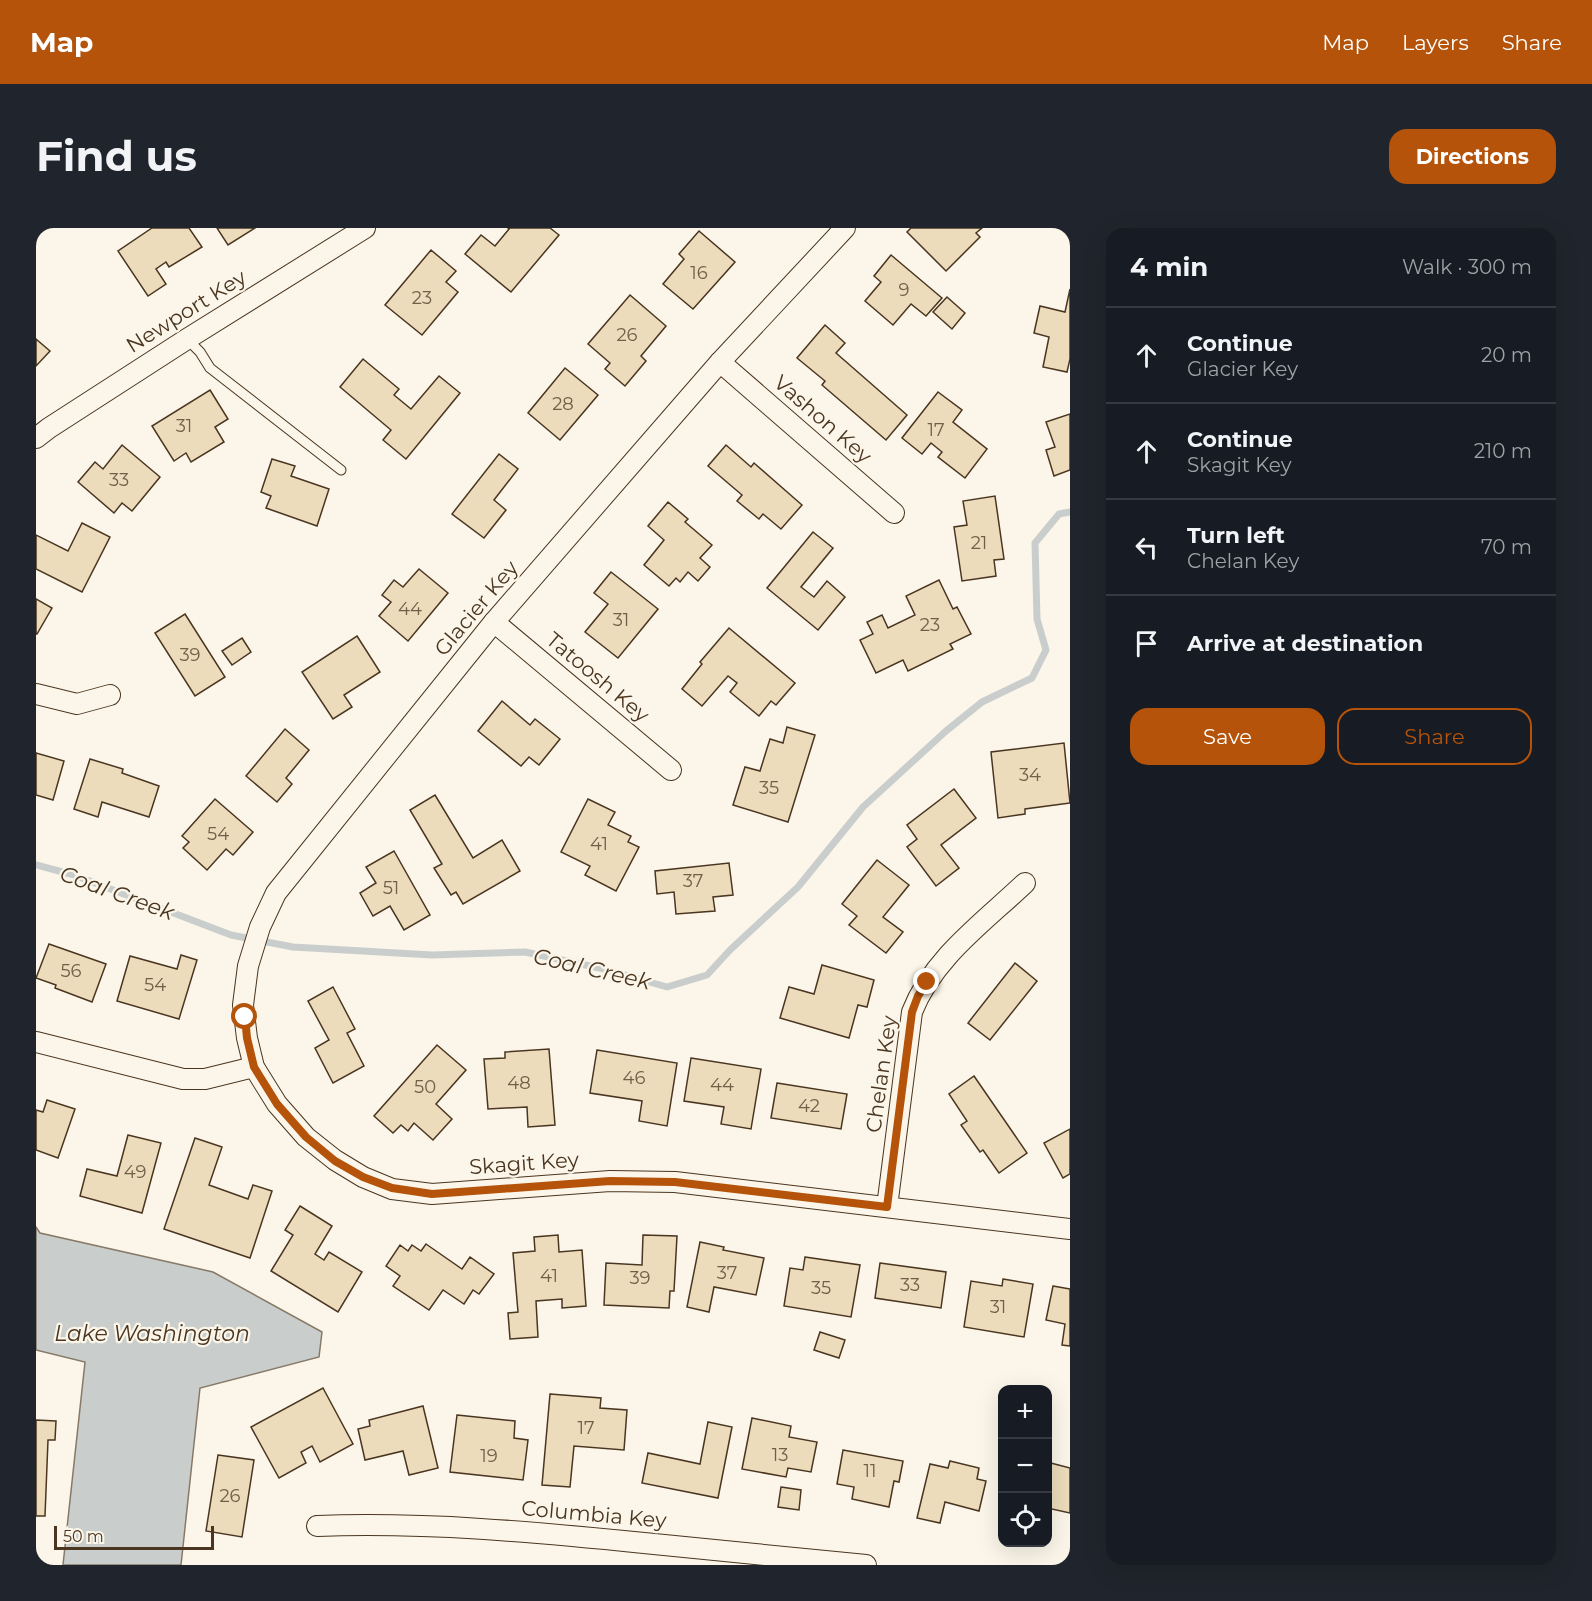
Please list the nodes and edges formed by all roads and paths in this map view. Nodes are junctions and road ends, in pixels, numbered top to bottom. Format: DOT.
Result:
graph roads {
  1 [pos="365,228"];
  2 [pos="844,228"];
  3 [pos="338,235"];
  4 [pos="187,339"];
  5 [pos="720,362"];
  6 [pos="36,438"];
  7 [pos="341,471"];
  8 [pos="894,513"];
  9 [pos="494,622"];
  10 [pos="36,694"];
  11 [pos="110,695"];
  12 [pos="670,770"];
  13 [pos="1025,883"];
  14 [pos="36,1042"];
  15 [pos="254,1067"];
  16 [pos="887,1207"];
  17 [pos="1070,1229"];
  18 [pos="317,1526"];
  19 [pos="866,1565"];
  1 -- 3 [label="street, Newport Key"];
  2 -- 5 [label="street, Glacier Key"];
  3 -- 4 [label="street, Newport Key"];
  4 -- 6 [label="street, Newport Key"];
  4 -- 7 [label="lane"];
  5 -- 8 [label="street, Vashon Key"];
  5 -- 9 [label="street, Glacier Key"];
  9 -- 12 [label="street, Tatoosh Key"];
  9 -- 15 [label="street, Glacier Key"];
  10 -- 11 [label="street"];
  13 -- 16 [label="street, Chelan Key"];
  14 -- 15 [label="street"];
  15 -- 16 [label="street, Skagit Key"];
  16 -- 17 [label="street, Skagit Key"];
  18 -- 19 [label="street, Columbia Key"];
}
